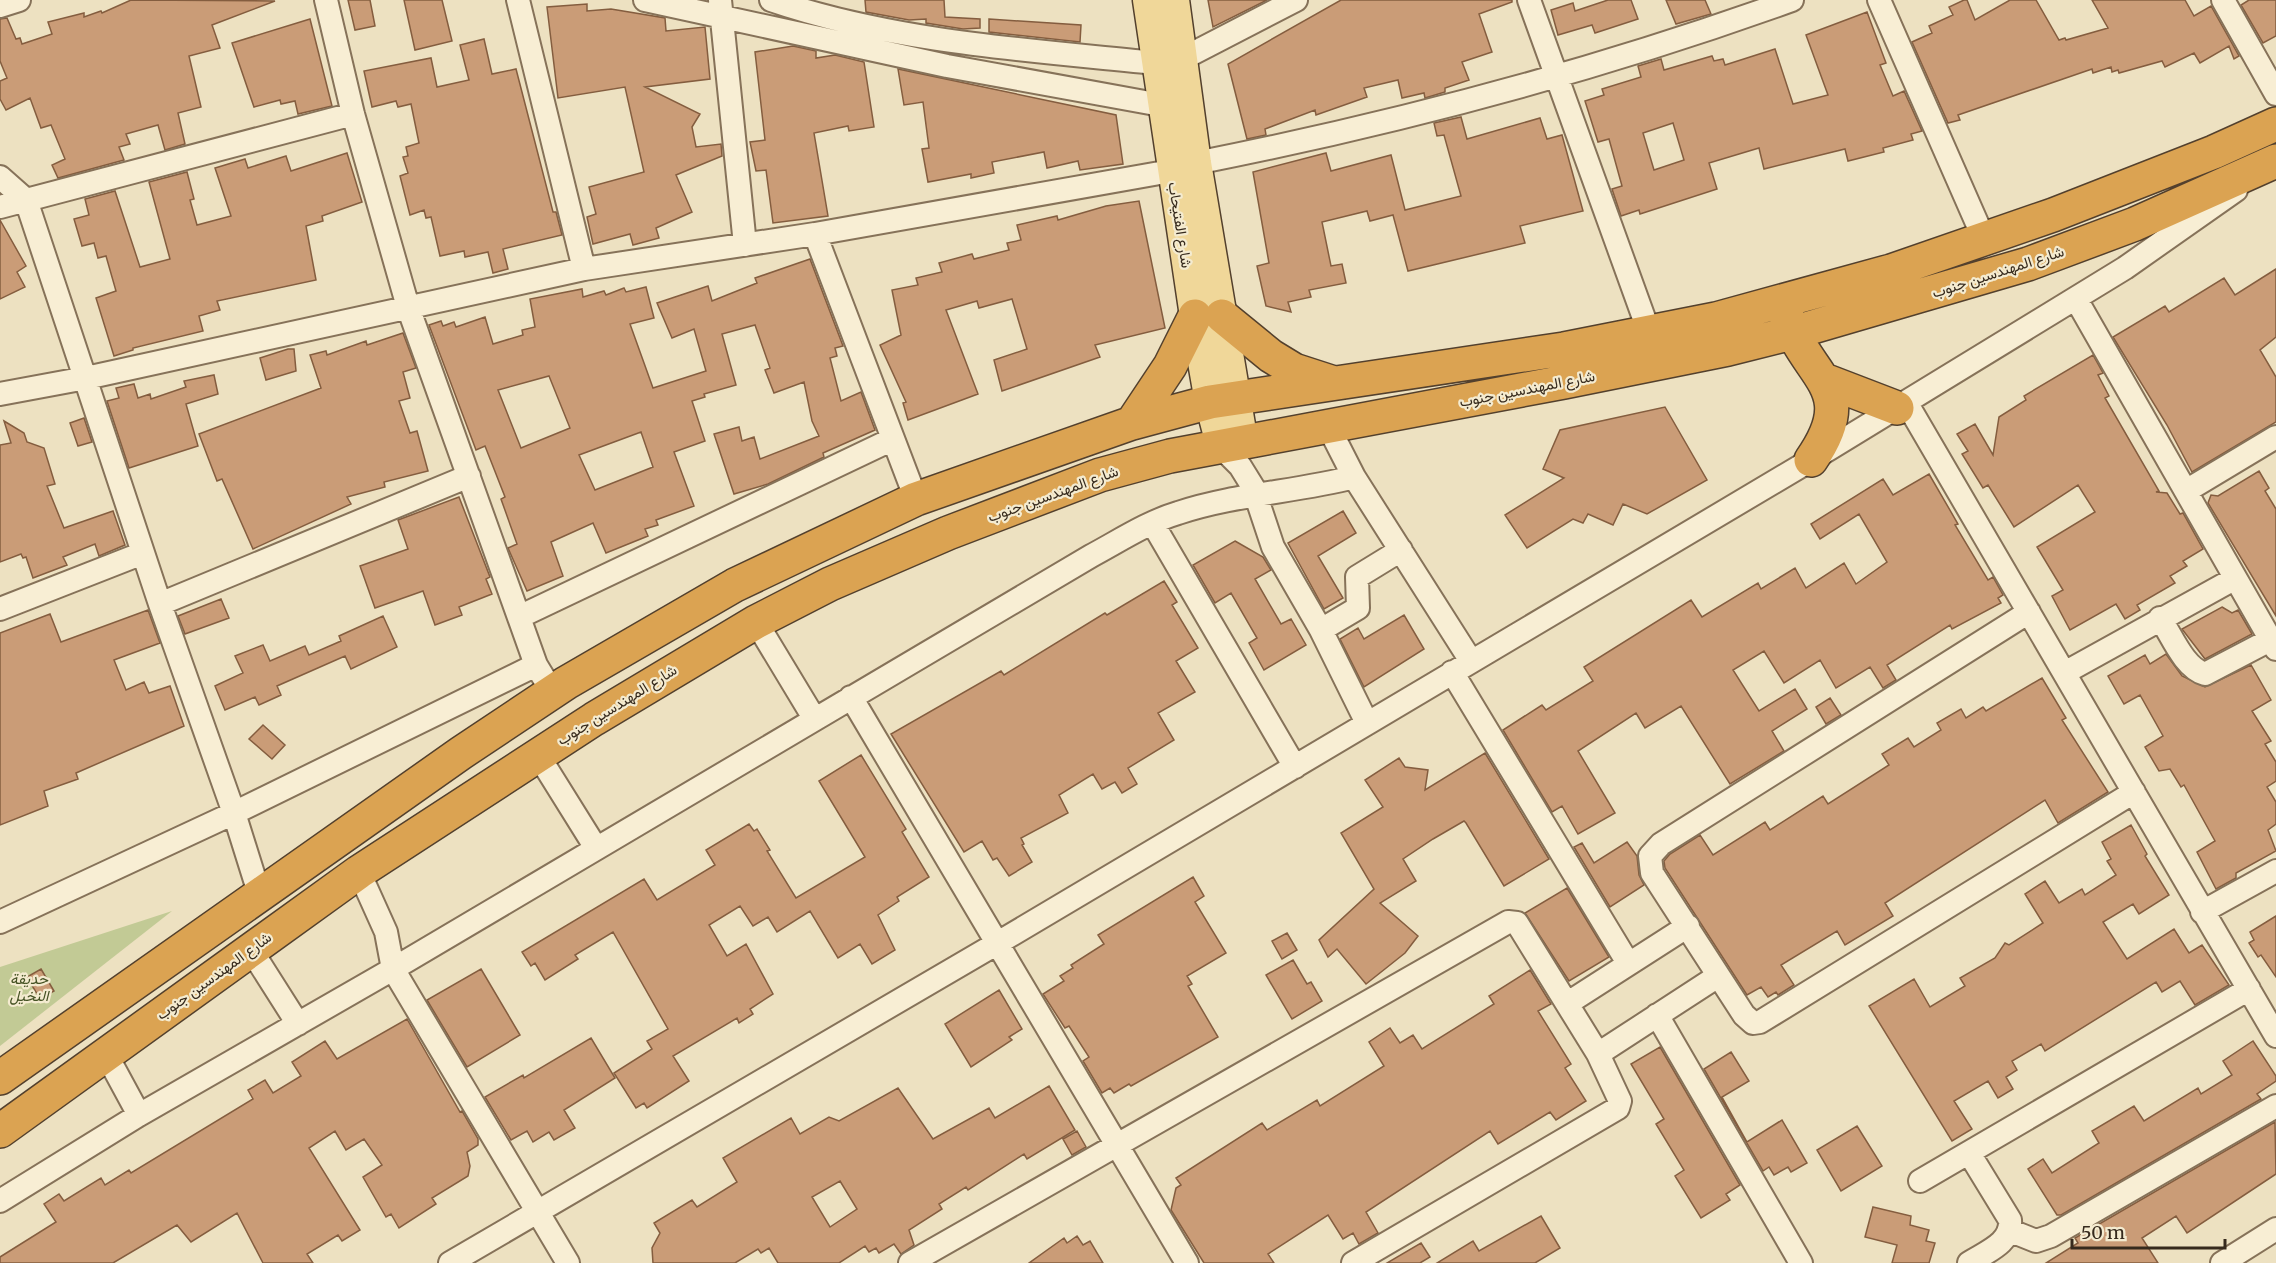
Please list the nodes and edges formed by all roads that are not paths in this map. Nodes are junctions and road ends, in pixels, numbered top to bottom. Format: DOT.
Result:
graph roads {
  1 [pos="19,0"];
  2 [pos="326,0"];
  3 [pos="518,0"];
  4 [pos="771,0"];
  5 [pos="1148,0"];
  6 [pos="1174,0"];
  7 [pos="1296,0"];
  8 [pos="1529,0"];
  9 [pos="1792,0"];
  10 [pos="2223,0"];
  11 [pos="651,1"];
  12 [pos="1886,2"];
  13 [pos="0,6"];
  14 [pos="720,9"];
  15 [pos="981,44"];
  16 [pos="1169,61"];
  17 [pos="978,72"];
  18 [pos="1559,77"];
  19 [pos="2276,94"];
  20 [pos="1161,105"];
  21 [pos="353,114"];
  22 [pos="2276,124"];
  23 [pos="2272,163"];
  24 [pos="1184,167"];
  25 [pos="0,177"];
  26 [pos="26,200"];
  27 [pos="0,207"];
  28 [pos="815,234"];
  29 [pos="1984,239"];
  30 [pos="745,245"];
  31 [pos="584,269"];
  32 [pos="2076,299"];
  33 [pos="1782,300"];
  34 [pos="408,307"];
  35 [pos="1208,316"];
  36 [pos="1649,332"];
  37 [pos="1792,333"];
  38 [pos="86,378"];
  39 [pos="1824,380"];
  40 [pos="1332,383"];
  41 [pos="0,394"];
  42 [pos="1223,399"];
  43 [pos="1902,405"];
  44 [pos="1132,423"];
  45 [pos="1328,426"];
  46 [pos="2276,437"];
  47 [pos="893,439"];
  48 [pos="1235,452"];
  49 [pos="1811,460"];
  50 [pos="469,476"];
  51 [pos="1354,477"];
  52 [pos="2186,491"];
  53 [pos="1257,495"];
  54 [pos="916,498"];
  55 [pos="1153,524"];
  56 [pos="1401,550"];
  57 [pos="143,553"];
  58 [pos="2234,579"];
  59 [pos="160,604"];
  60 [pos="0,609"];
  61 [pos="2029,612"];
  62 [pos="519,617"];
  63 [pos="2160,618"];
  64 [pos="756,622"];
  65 [pos="1320,630"];
  66 [pos="2273,644"];
  67 [pos="536,665"];
  68 [pos="1462,666"];
  69 [pos="2066,672"];
  70 [pos="553,693"];
  71 [pos="851,697"];
  72 [pos="814,718"];
  73 [pos="1367,723"];
  74 [pos="461,753"];
  75 [pos="538,754"];
  76 [pos="1295,767"];
  77 [pos="486,789"];
  78 [pos="2134,792"];
  79 [pos="234,813"];
  80 [pos="596,848"];
  81 [pos="2276,871"];
  82 [pos="359,872"];
  83 [pos="260,896"];
  84 [pos="2202,912"];
  85 [pos="0,922"];
  86 [pos="1688,926"];
  87 [pos="996,944"];
  88 [pos="250,950"];
  89 [pos="1628,963"];
  90 [pos="393,969"];
  91 [pos="1718,976"];
  92 [pos="2249,989"];
  93 [pos="1568,1002"];
  94 [pos="1657,1015"];
  95 [pos="298,1024"];
  96 [pos="2276,1036"];
  97 [pos="106,1054"];
  98 [pos="1598,1054"];
  99 [pos="0,1078"];
  100 [pos="2276,1106"];
  101 [pos="139,1115"];
  102 [pos="0,1131"];
  103 [pos="1117,1147"];
  104 [pos="1969,1153"];
  105 [pos="1920,1181"];
  106 [pos="0,1201"];
  107 [pos="540,1211"];
  108 [pos="2276,1229"];
  109 [pos="2011,1231"];
  110 [pos="450,1263"];
  111 [pos="568,1263"];
  112 [pos="910,1263"];
  113 [pos="1187,1263"];
  114 [pos="1353,1263"];
  115 [pos="1802,1263"];
  116 [pos="1969,1263"];
  117 [pos="2222,1263"];
  1 -- 13 [label="street"];
  2 -- 21 [label="street"];
  3 -- 31 [label="street"];
  4 -- 15 [label="street"];
  5 -- 16 [label="main road, شارع الفتيحاب"];
  6 -- 16 [label="main road, شارع الفتيحاب"];
  7 -- 16 [label="street"];
  8 -- 18 [label="street"];
  9 -- 18 [label="street"];
  10 -- 19 [label="street"];
  11 -- 14 [label="street"];
  12 -- 29 [label="street"];
  14 -- 17 [label="street"];
  14 -- 30 [label="street"];
  15 -- 16 [label="street"];
  15 -- 17 [label="street"];
  16 -- 20 [label="main road, شارع الفتيحاب"];
  16 -- 24 [label="main road, شارع الفتيحاب"];
  17 -- 20 [label="street"];
  18 -- 24 [label="street"];
  18 -- 36 [label="street"];
  20 -- 24 [label="main road, شارع الفتيحاب"];
  21 -- 26 [label="street"];
  21 -- 34 [label="street"];
  22 -- 29 [label="highway"];
  23 -- 32 [label="street"];
  23 -- 37 [label="highway, شارع المهندسين جنوب"];
  24 -- 28 [label="street"];
  24 -- 35 [label="main road, شارع الفتيحاب"];
  25 -- 26 [label="street"];
  26 -- 27 [label="street"];
  26 -- 38 [label="street"];
  28 -- 30 [label="street"];
  28 -- 47 [label="street"];
  29 -- 33 [label="highway"];
  30 -- 31 [label="street"];
  31 -- 34 [label="street"];
  32 -- 43 [label="street"];
  32 -- 52 [label="street"];
  33 -- 36 [label="highway"];
  33 -- 37 [label="highway"];
  34 -- 38 [label="street"];
  34 -- 50 [label="street"];
  35 -- 40 [label="highway"];
  35 -- 42 [label="main road, شارع الفتيحاب"];
  35 -- 44 [label="highway"];
  36 -- 40 [label="highway"];
  37 -- 39 [label="highway"];
  37 -- 45 [label="highway, شارع المهندسين جنوب"];
  38 -- 41 [label="street"];
  38 -- 57 [label="street"];
  39 -- 43 [label="highway"];
  39 -- 49 [label="highway"];
  40 -- 42 [label="highway"];
  42 -- 44 [label="highway"];
  42 -- 48 [label="main road, شارع الفتيحاب"];
  43 -- 49 [label="street"];
  43 -- 61 [label="street"];
  44 -- 54 [label="highway"];
  45 -- 48 [label="highway, شارع المهندسين جنوب"];
  45 -- 51 [label="street"];
  46 -- 52 [label="street"];
  47 -- 54 [label="street"];
  47 -- 62 [label="street"];
  48 -- 53 [label="street"];
  48 -- 64 [label="highway, شارع المهندسين جنوب"];
  49 -- 68 [label="street"];
  50 -- 59 [label="street"];
  50 -- 62 [label="street"];
  51 -- 53 [label="street"];
  51 -- 56 [label="street"];
  52 -- 58 [label="street"];
  53 -- 55 [label="street"];
  53 -- 65 [label="street"];
  54 -- 70 [label="highway"];
  55 -- 71 [label="street"];
  55 -- 76 [label="street"];
  56 -- 65 [label="street"];
  56 -- 68 [label="street"];
  57 -- 59 [label="street"];
  57 -- 60 [label="street"];
  58 -- 63 [label="street"];
  58 -- 66 [label="street"];
  59 -- 79 [label="street"];
  61 -- 69 [label="street"];
  61 -- 86 [label="street"];
  62 -- 67 [label="street"];
  63 -- 66 [label="street"];
  63 -- 69 [label="street"];
  64 -- 72 [label="street"];
  64 -- 75 [label="highway, شارع المهندسين جنوب"];
  65 -- 73 [label="street"];
  67 -- 70 [label="street"];
  67 -- 79 [label="street"];
  68 -- 73 [label="street"];
  68 -- 89 [label="street"];
  69 -- 78 [label="street"];
  70 -- 74 [label="highway"];
  71 -- 72 [label="street"];
  71 -- 87 [label="street"];
  72 -- 80 [label="street"];
  73 -- 76 [label="street"];
  74 -- 77 [label="highway"];
  74 -- 83 [label="highway"];
  75 -- 77 [label="highway, شارع المهندسين جنوب"];
  75 -- 80 [label="street"];
  76 -- 87 [label="street"];
  77 -- 82 [label="highway, شارع المهندسين جنوب"];
  78 -- 84 [label="street"];
  78 -- 91 [label="street"];
  79 -- 83 [label="street"];
  79 -- 85 [label="street"];
  80 -- 90 [label="street"];
  81 -- 84 [label="street"];
  82 -- 88 [label="highway, شارع المهندسين جنوب"];
  82 -- 90 [label="street"];
  83 -- 99 [label="highway"];
  84 -- 92 [label="street"];
  86 -- 89 [label="street"];
  86 -- 91 [label="street"];
  87 -- 103 [label="street"];
  87 -- 107 [label="street"];
  88 -- 95 [label="street"];
  88 -- 97 [label="highway, شارع المهندسين جنوب"];
  89 -- 93 [label="street"];
  90 -- 95 [label="street"];
  90 -- 107 [label="street"];
  91 -- 94 [label="street"];
  92 -- 96 [label="street"];
  92 -- 104 [label="street"];
  93 -- 98 [label="street"];
  93 -- 103 [label="street"];
  94 -- 98 [label="street"];
  94 -- 115 [label="street"];
  95 -- 101 [label="street"];
  97 -- 101 [label="street"];
  97 -- 102 [label="highway, شارع المهندسين جنوب"];
  98 -- 114 [label="street"];
  100 -- 109 [label="street"];
  101 -- 106 [label="street"];
  103 -- 112 [label="street"];
  103 -- 113 [label="street"];
  104 -- 105 [label="street"];
  104 -- 109 [label="street"];
  107 -- 110 [label="street"];
  107 -- 111 [label="street"];
  108 -- 117 [label="street"];
  109 -- 116 [label="street"];
}
